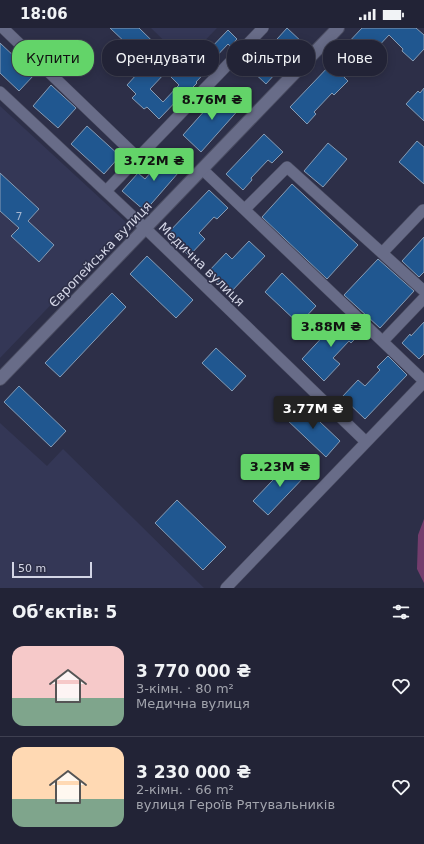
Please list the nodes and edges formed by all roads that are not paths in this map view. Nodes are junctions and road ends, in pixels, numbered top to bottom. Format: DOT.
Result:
graph roads {
  1 [pos="3,28"];
  2 [pos="264,28"];
  3 [pos="338,28"];
  4 [pos="0,92"];
  5 [pos="138,158"];
  6 [pos="202,169"];
  7 [pos="106,191"];
  8 [pos="245,209"];
  9 [pos="423,210"];
  10 [pos="145,228"];
  11 [pos="382,253"];
  12 [pos="424,291"];
  13 [pos="424,298"];
  14 [pos="383,342"];
  15 [pos="0,380"];
  16 [pos="424,381"];
  17 [pos="366,442"];
  18 [pos="226,588"];
  1 -- 5 [label="street"];
  2 -- 5 [label="street"];
  3 -- 6 [label="street, Європейська вулиця"];
  4 -- 7 [label="street, Медична вулиця"];
  5 -- 7 [label="street"];
  6 -- 8 [label="street"];
  6 -- 10 [label="street, Європейська вулиця"];
  7 -- 10 [label="street, Медична вулиця"];
  8 -- 11 [label="street"];
  8 -- 14 [label="street"];
  9 -- 11 [label="street"];
  10 -- 15 [label="street, Європейська вулиця"];
  10 -- 17 [label="street, Медична вулиця"];
  11 -- 12 [label="street"];
  13 -- 14 [label="street"];
  14 -- 16 [label="street"];
  16 -- 17 [label="street"];
  17 -- 18 [label="street"];
}
